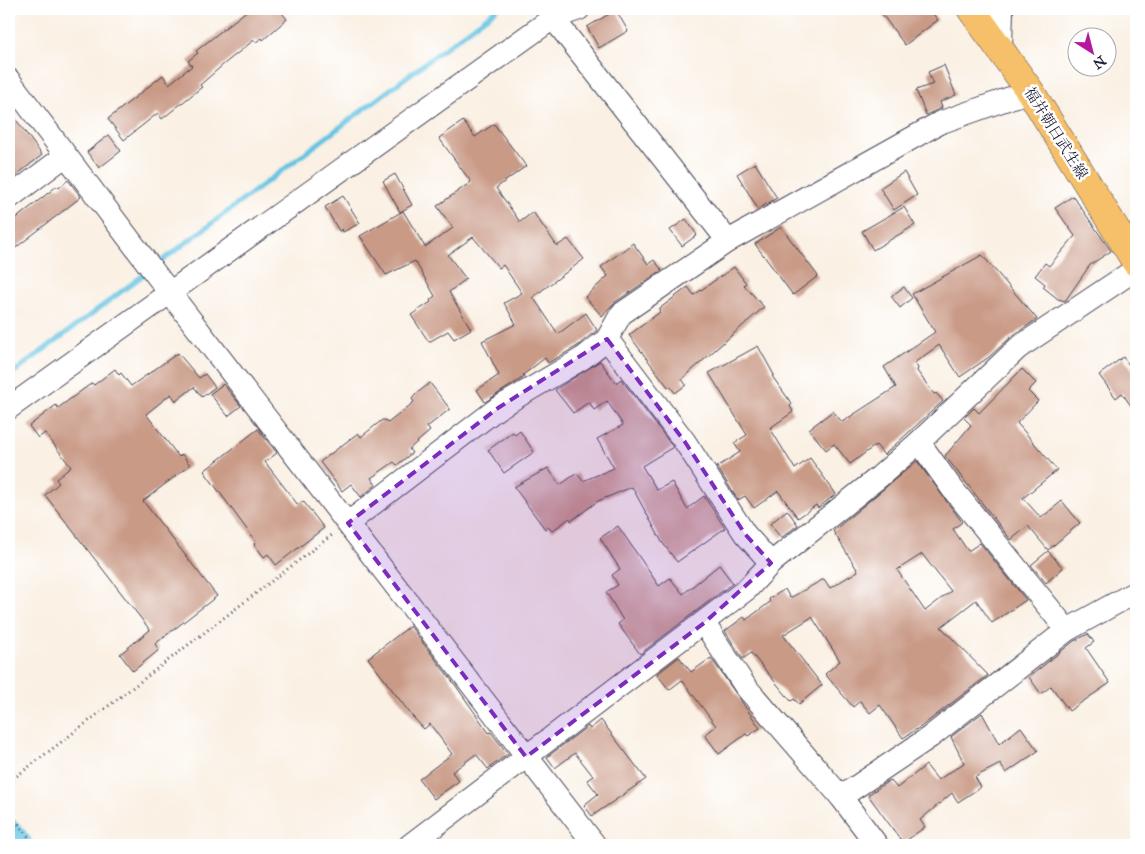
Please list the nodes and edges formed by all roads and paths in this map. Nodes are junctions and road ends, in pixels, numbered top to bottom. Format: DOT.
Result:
graph roads {
  1 [pos="578,9"];
  2 [pos="971,9"];
  3 [pos="1002,9"];
  4 [pos="553,18"];
  5 [pos="1001,49"];
  6 [pos="10,83"];
  7 [pos="1030,91"];
  8 [pos="66,156"];
  9 [pos="9,198"];
  10 [pos="728,241"];
  11 [pos="1136,262"];
  12 [pos="1136,269"];
  13 [pos="167,289"];
  14 [pos="607,339"];
  15 [pos="9,408"];
  16 [pos="919,442"];
  17 [pos="348,523"];
  18 [pos="771,563"];
  19 [pos="1136,592"];
  20 [pos="704,623"];
  21 [pos="1067,630"];
  22 [pos="526,757"];
  23 [pos="9,782"];
  24 [pos="841,797"];
  25 [pos="9,812"];
  26 [pos="34,845"];
  27 [pos="410,845"];
  28 [pos="594,845"];
  29 [pos="878,845"];
  1 -- 4 [label="street"];
  2 -- 5 [label="main road, 福井朝日武生線"];
  3 -- 5 [label="street"];
  4 -- 10 [label="street"];
  4 -- 13 [label="street"];
  5 -- 7 [label="main road, 福井朝日武生線"];
  6 -- 8 [label="street"];
  7 -- 10 [label="street"];
  7 -- 11 [label="main road, 福井朝日武生線"];
  8 -- 9 [label="street"];
  8 -- 13 [label="street"];
  10 -- 14 [label="street"];
  12 -- 16 [label="street"];
  13 -- 15 [label="street"];
  13 -- 17 [label="street"];
  14 -- 17 [label="street"];
  14 -- 18 [label="street"];
  16 -- 18 [label="street"];
  16 -- 21 [label="street"];
  17 -- 22 [label="street"];
  17 -- 23 [label="path"];
  18 -- 20 [label="street"];
  19 -- 21 [label="street"];
  20 -- 22 [label="street"];
  20 -- 24 [label="street"];
  21 -- 24 [label="street"];
  22 -- 27 [label="street"];
  22 -- 28 [label="street"];
  24 -- 29 [label="street"];
  25 -- 26 [label="path"];
}
